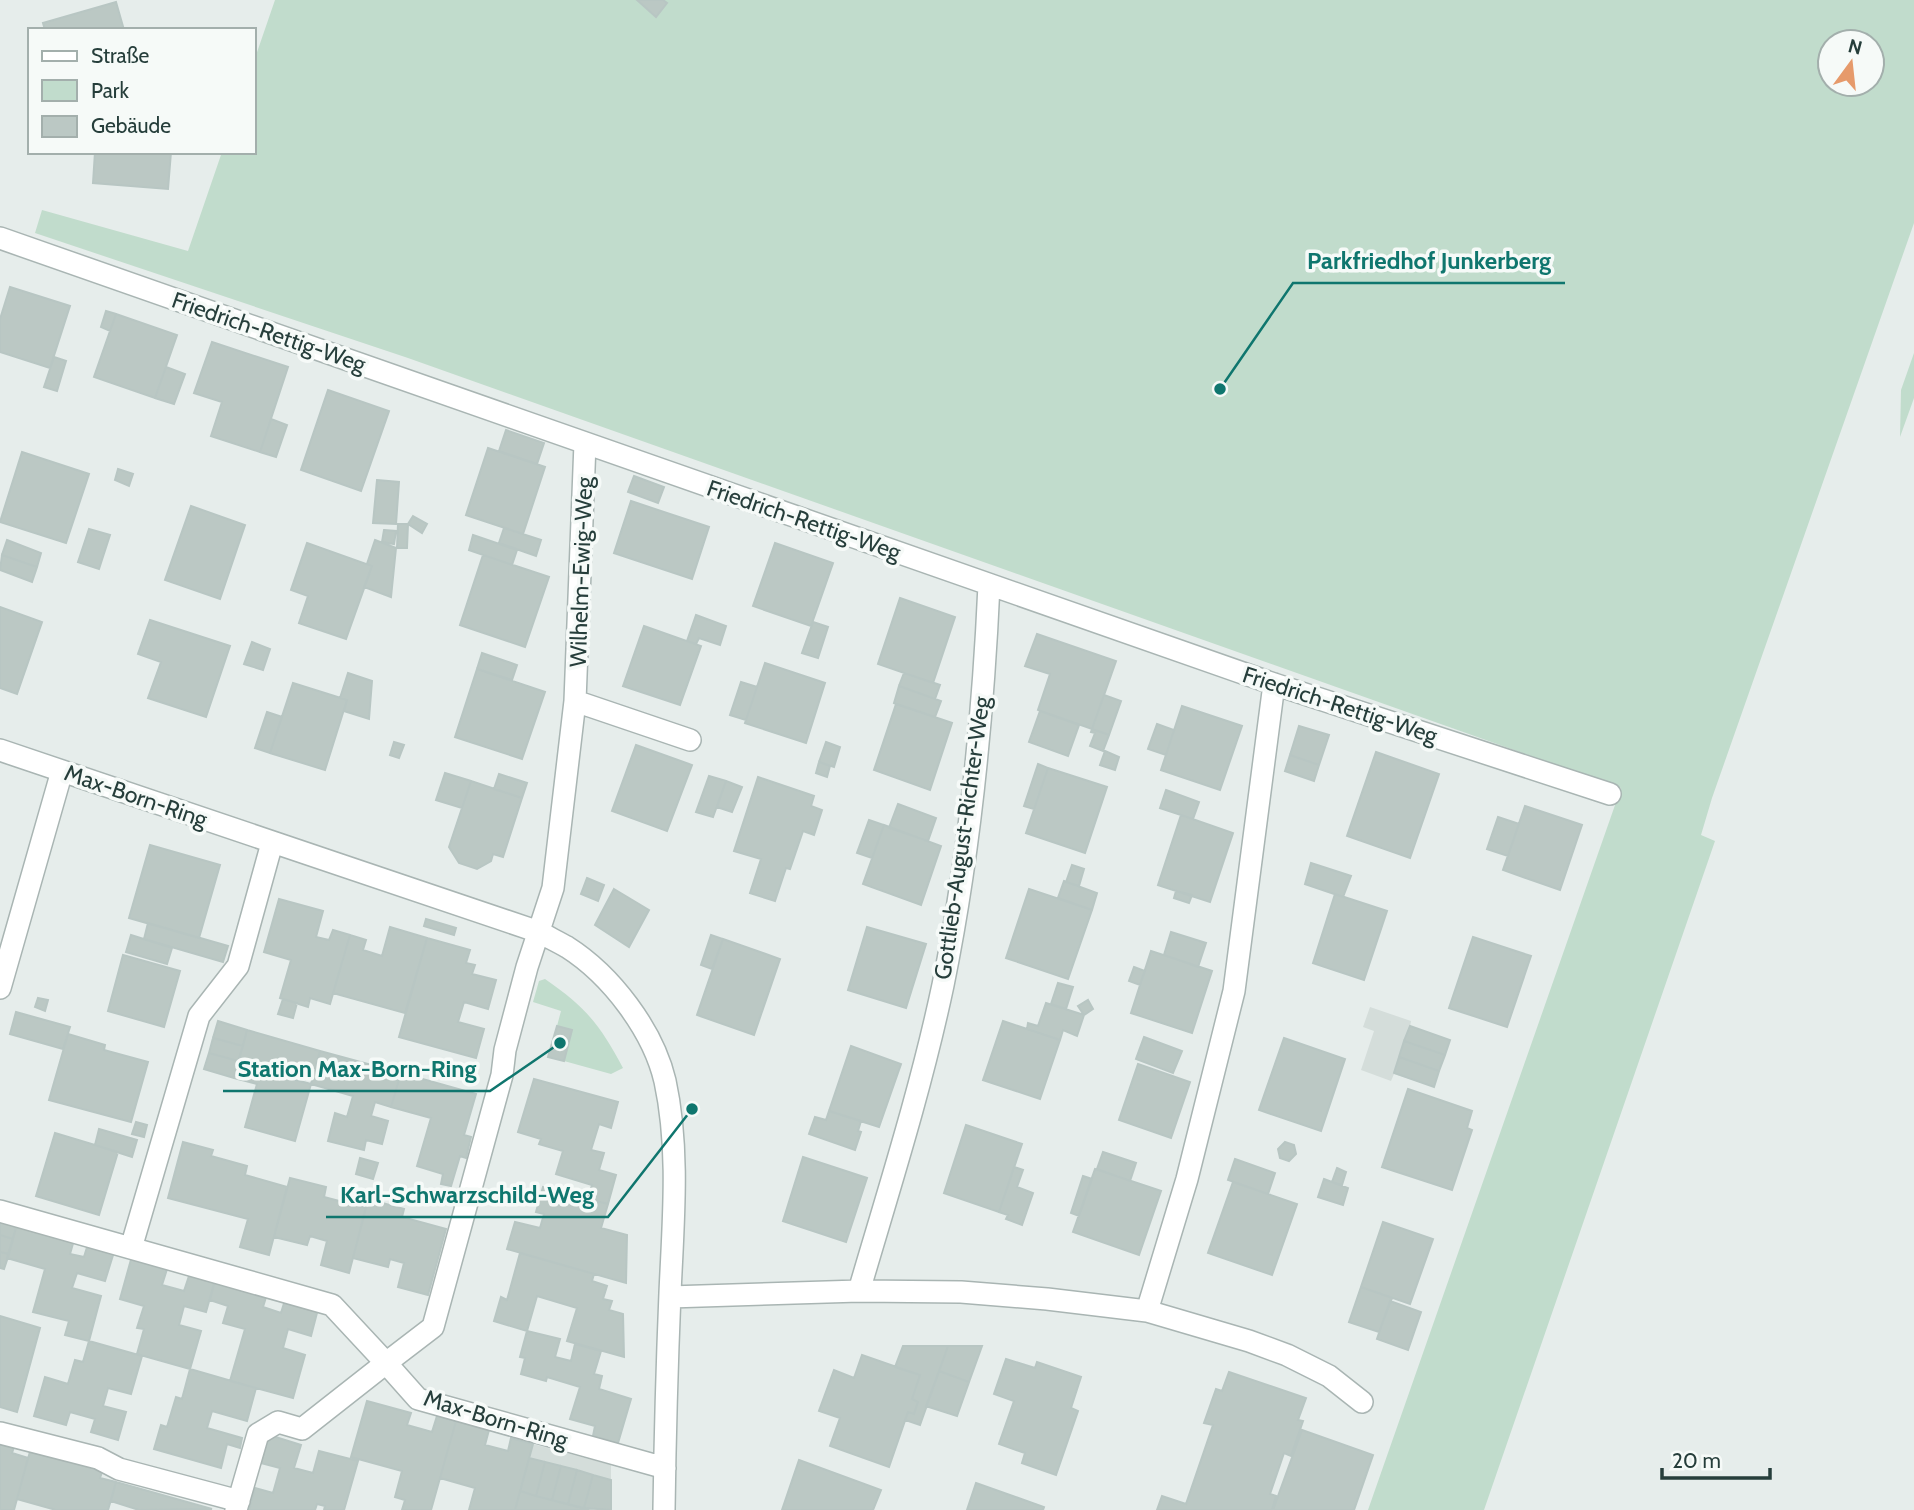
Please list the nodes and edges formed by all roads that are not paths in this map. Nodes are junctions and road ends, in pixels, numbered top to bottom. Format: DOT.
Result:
graph roads {
  1 [pos="0,239"];
  2 [pos="585,443"];
  3 [pos="989,585"];
  4 [pos="1274,684"];
  5 [pos="575,701"];
  6 [pos="690,740"];
  7 [pos="0,750"];
  8 [pos="62,771"];
  9 [pos="1610,794"];
  10 [pos="272,843"];
  11 [pos="539,932"];
  12 [pos="0,988"];
  13 [pos="0,1211"];
  14 [pos="131,1248"];
  15 [pos="859,1291"];
  16 [pos="670,1297"];
  17 [pos="1147,1311"];
  18 [pos="386,1363"];
  19 [pos="1362,1402"];
  20 [pos="0,1433"];
  21 [pos="665,1468"];
  22 [pos="237,1506"];
  23 [pos="664,1510"];
  1 -- 2 [label="street, Friedrich-Rettig-Weg"];
  2 -- 3 [label="street, Friedrich-Rettig-Weg"];
  2 -- 5 [label="street, Wilhelm-Ewig-Weg"];
  3 -- 4 [label="street, Friedrich-Rettig-Weg"];
  3 -- 15 [label="street, Gottlieb-August-Richter-Weg"];
  4 -- 9 [label="street, Friedrich-Rettig-Weg"];
  4 -- 17 [label="street"];
  5 -- 6 [label="street, Wilhelm-Ewig-Weg"];
  5 -- 11 [label="street, Wilhelm-Ewig-Weg"];
  7 -- 8 [label="street, Max-Born-Ring"];
  8 -- 10 [label="street, Max-Born-Ring"];
  8 -- 12 [label="street"];
  10 -- 11 [label="street, Max-Born-Ring"];
  10 -- 14 [label="street"];
  11 -- 16 [label="street, Max-Born-Ring"];
  11 -- 18 [label="street"];
  13 -- 14 [label="street, Max-Born-Ring"];
  14 -- 18 [label="street, Max-Born-Ring"];
  15 -- 16 [label="street"];
  15 -- 17 [label="street"];
  16 -- 21 [label="street, Max-Born-Ring"];
  17 -- 19 [label="street"];
  18 -- 21 [label="street, Max-Born-Ring"];
  18 -- 22 [label="street"];
  20 -- 22 [label="street"];
  21 -- 23 [label="street, Max-Born-Ring"];
}
